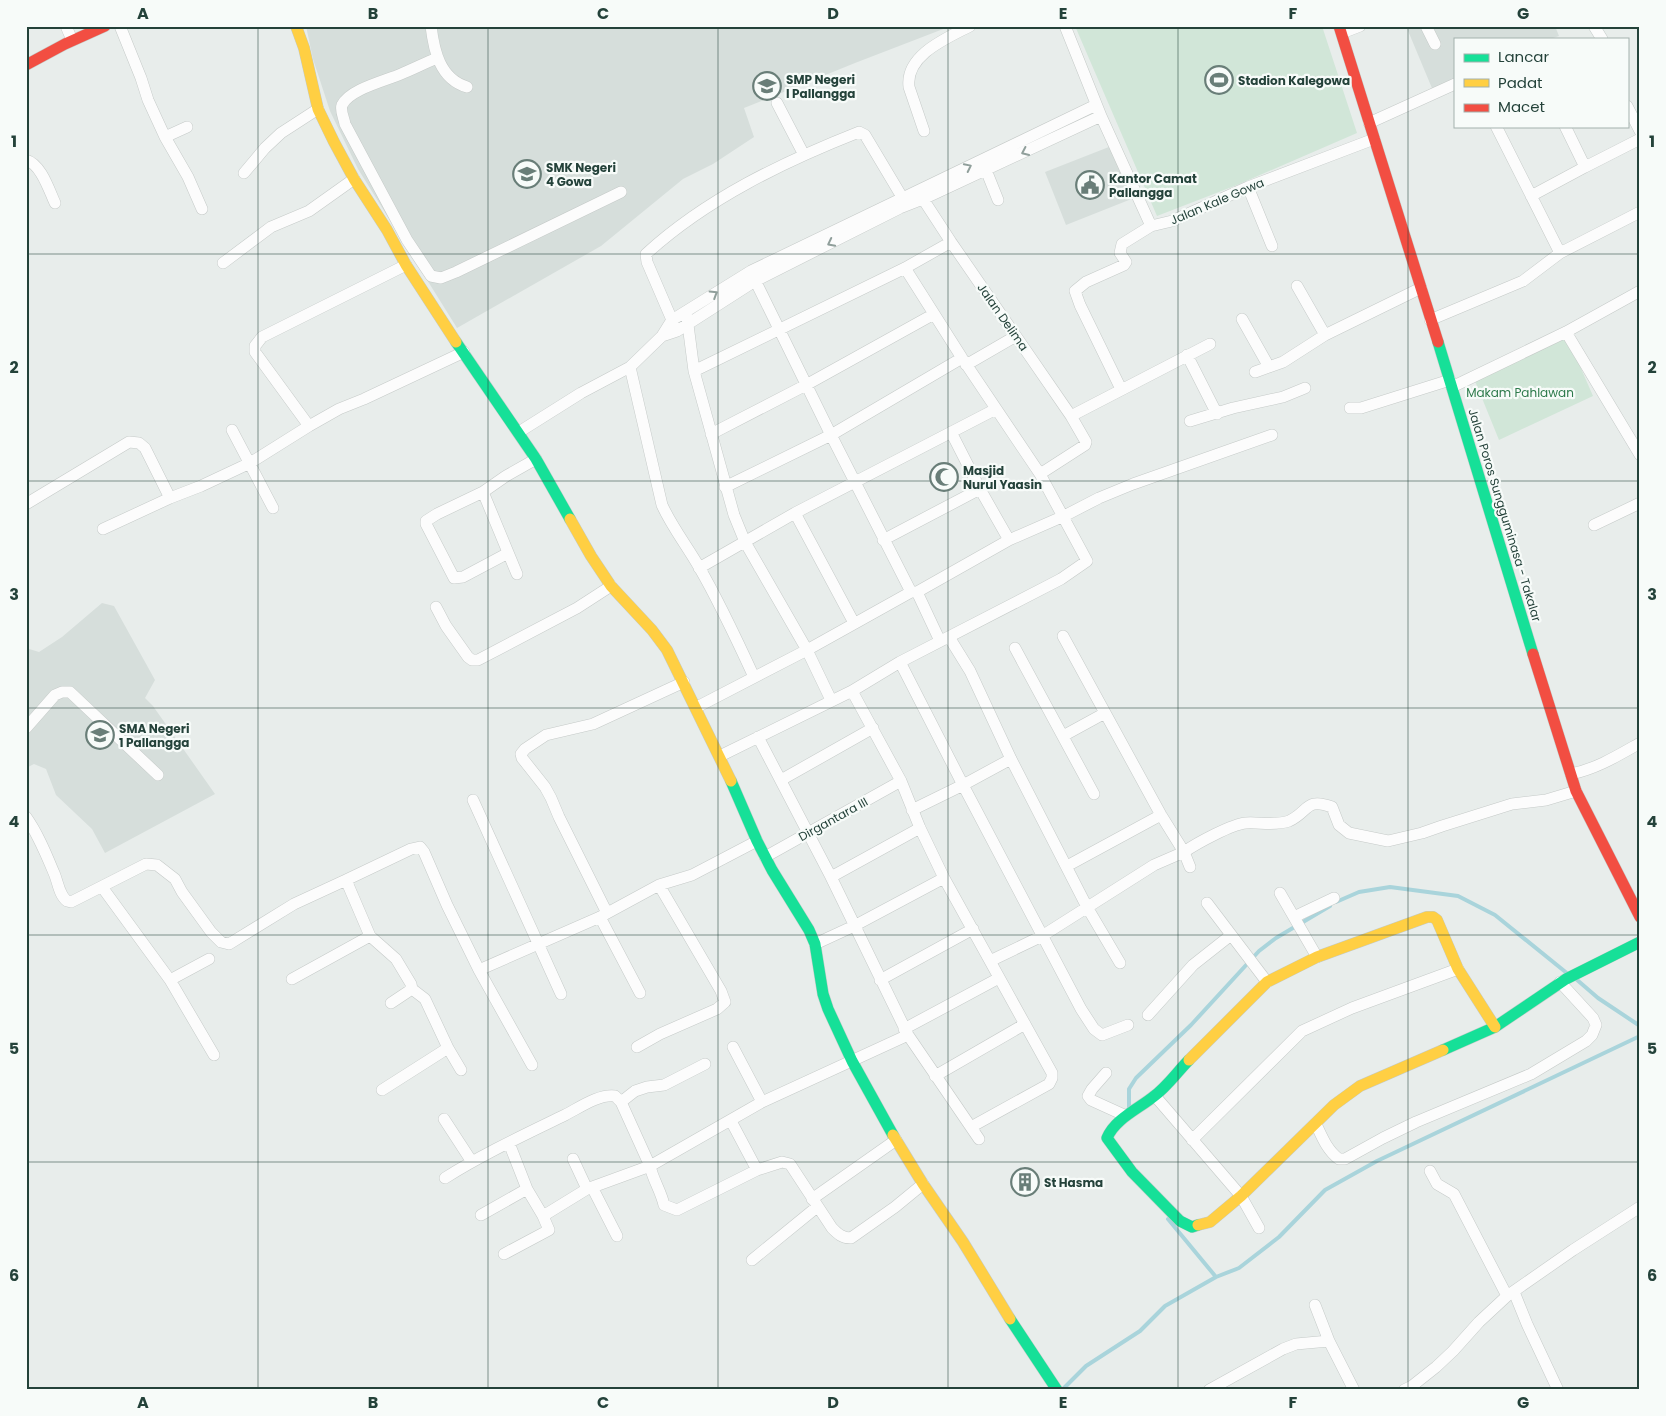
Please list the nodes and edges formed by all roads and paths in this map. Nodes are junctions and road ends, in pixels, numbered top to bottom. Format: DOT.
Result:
graph roads {
  1 [pos="66,26"];
  2 [pos="105,26"];
  3 [pos="120,26"];
  4 [pos="296,26"];
  5 [pos="431,26"];
  6 [pos="970,26"];
  7 [pos="1065,26"];
  8 [pos="1360,26"];
  9 [pos="1426,26"];
  10 [pos="1594,26"];
  11 [pos="1340,30"];
  12 [pos="1601,38"];
  13 [pos="72,40"];
  14 [pos="1435,44"];
  15 [pos="437,58"];
  16 [pos="26,65"];
  17 [pos="1454,84"];
  18 [pos="467,87"];
  19 [pos="777,103"];
  20 [pos="1628,108"];
  21 [pos="318,109"];
  22 [pos="1099,110"];
  23 [pos="1369,123"];
  24 [pos="187,127"];
  25 [pos="1497,128"];
  26 [pos="1566,128"];
  27 [pos="924,131"];
  28 [pos="1640,131"];
  29 [pos="1048,135"];
  30 [pos="165,137"];
  31 [pos="1374,139"];
  32 [pos="1640,139"];
  33 [pos="804,154"];
  34 [pos="26,160"];
  35 [pos="1585,167"];
  36 [pos="986,170"];
  37 [pos="244,173"];
  38 [pos="354,179"];
  39 [pos="1248,187"];
  40 [pos="621,192"];
  41 [pos="923,195"];
  42 [pos="1532,196"];
  43 [pos="998,200"];
  44 [pos="55,202"];
  45 [pos="901,202"];
  46 [pos="202,209"];
  47 [pos="1640,212"];
  48 [pos="1151,226"];
  49 [pos="951,242"];
  50 [pos="1272,246"];
  51 [pos="1560,253"];
  52 [pos="223,264"];
  53 [pos="406,265"];
  54 [pos="905,268"];
  55 [pos="753,276"];
  56 [pos="1297,286"];
  57 [pos="1421,288"];
  58 [pos="1640,290"];
  59 [pos="686,311"];
  60 [pos="934,314"];
  61 [pos="1242,319"];
  62 [pos="1430,320"];
  63 [pos="687,324"];
  64 [pos="675,326"];
  65 [pos="778,330"];
  66 [pos="1566,332"];
  67 [pos="1325,335"];
  68 [pos="1016,336"];
  69 [pos="1210,344"];
  70 [pos="464,352"];
  71 [pos="1187,355"];
  72 [pos="964,362"];
  73 [pos="630,367"];
  74 [pos="1269,367"];
  75 [pos="694,371"];
  76 [pos="1255,372"];
  77 [pos="1451,383"];
  78 [pos="806,385"];
  79 [pos="1305,388"];
  80 [pos="1121,389"];
  81 [pos="1350,408"];
  82 [pos="996,409"];
  83 [pos="1217,414"];
  84 [pos="1071,416"];
  85 [pos="1190,422"];
  86 [pos="309,426"];
  87 [pos="232,430"];
  88 [pos="519,432"];
  89 [pos="951,432"];
  90 [pos="711,434"];
  91 [pos="831,435"];
  92 [pos="1272,436"];
  93 [pos="1640,455"];
  94 [pos="536,459"];
  95 [pos="250,464"];
  96 [pos="1040,474"];
  97 [pos="855,483"];
  98 [pos="725,487"];
  99 [pos="980,489"];
  100 [pos="483,492"];
  101 [pos="170,498"];
  102 [pos="1640,503"];
  103 [pos="26,504"];
  104 [pos="273,508"];
  105 [pos="795,513"];
  106 [pos="1064,516"];
  107 [pos="1594,525"];
  108 [pos="103,529"];
  109 [pos="883,540"];
  110 [pos="1009,540"];
  111 [pos="745,542"];
  112 [pos="508,553"];
  113 [pos="699,568"];
  114 [pos="517,574"];
  115 [pos="611,586"];
  116 [pos="914,592"];
  117 [pos="436,607"];
  118 [pos="854,624"];
  119 [pos="1063,636"];
  120 [pos="945,639"];
  121 [pos="1015,648"];
  122 [pos="807,650"];
  123 [pos="900,662"];
  124 [pos="754,678"];
  125 [pos="684,682"];
  126 [pos="852,691"];
  127 [pos="831,700"];
  128 [pos="697,708"];
  129 [pos="1105,713"];
  130 [pos="26,728"];
  131 [pos="873,728"];
  132 [pos="1063,736"];
  133 [pos="758,737"];
  134 [pos="1640,743"];
  135 [pos="720,756"];
  136 [pos="1011,759"];
  137 [pos="1571,774"];
  138 [pos="158,775"];
  139 [pos="781,780"];
  140 [pos="901,781"];
  141 [pos="962,785"];
  142 [pos="1576,791"];
  143 [pos="1094,794"];
  144 [pos="473,800"];
  145 [pos="912,810"];
  146 [pos="1161,815"];
  147 [pos="26,817"];
  148 [pos="920,828"];
  149 [pos="808,832"];
  150 [pos="757,841"];
  151 [pos="1184,852"];
  152 [pos="765,857"];
  153 [pos="1068,866"];
  154 [pos="1190,868"];
  155 [pos="831,877"];
  156 [pos="944,878"];
  157 [pos="346,880"];
  158 [pos="659,885"];
  159 [pos="102,887"];
  160 [pos="1280,893"];
  161 [pos="1334,898"];
  162 [pos="1207,903"];
  163 [pos="1087,907"];
  164 [pos="603,915"];
  165 [pos="1640,917"];
  166 [pos="1297,922"];
  167 [pos="854,926"];
  168 [pos="973,929"];
  169 [pos="1231,935"];
  170 [pos="370,936"];
  171 [pos="1042,936"];
  172 [pos="1640,942"];
  173 [pos="538,944"];
  174 [pos="815,944"];
  175 [pos="1317,957"];
  176 [pos="210,959"];
  177 [pos="990,961"];
  178 [pos="1120,962"];
  179 [pos="1458,969"];
  180 [pos="479,970"];
  181 [pos="998,978"];
  182 [pos="292,979"];
  183 [pos="170,980"];
  184 [pos="880,980"];
  185 [pos="1563,981"];
  186 [pos="1267,982"];
  187 [pos="412,988"];
  188 [pos="640,993"];
  189 [pos="561,994"];
  190 [pos="391,1002"];
  191 [pos="1148,1015"];
  192 [pos="1024,1024"];
  193 [pos="1128,1025"];
  194 [pos="1495,1027"];
  195 [pos="906,1032"];
  196 [pos="637,1047"];
  197 [pos="733,1047"];
  198 [pos="448,1048"];
  199 [pos="214,1055"];
  200 [pos="852,1061"];
  201 [pos="705,1064"];
  202 [pos="532,1065"];
  203 [pos="461,1070"];
  204 [pos="1106,1073"];
  205 [pos="935,1076"];
  206 [pos="382,1090"];
  207 [pos="1155,1096"];
  208 [pos="622,1102"];
  209 [pos="762,1102"];
  210 [pos="1123,1114"];
  211 [pos="444,1119"];
  212 [pos="731,1121"];
  213 [pos="1316,1124"];
  214 [pos="971,1127"];
  215 [pos="979,1139"];
  216 [pos="896,1140"];
  217 [pos="1192,1140"];
  218 [pos="508,1143"];
  219 [pos="573,1159"];
  220 [pos="472,1162"];
  221 [pos="650,1166"];
  222 [pos="757,1170"];
  223 [pos="1430,1171"];
  224 [pos="445,1178"];
  225 [pos="923,1184"];
  226 [pos="589,1188"];
  227 [pos="526,1189"];
  228 [pos="1241,1196"];
  229 [pos="814,1203"];
  230 [pos="1640,1207"];
  231 [pos="481,1215"];
  232 [pos="543,1216"];
  233 [pos="1259,1228"];
  234 [pos="617,1236"];
  235 [pos="504,1254"];
  236 [pos="752,1260"];
  237 [pos="1510,1294"];
  238 [pos="1315,1305"];
  239 [pos="1329,1341"];
  240 [pos="1056,1388"];
  241 [pos="1410,1389"];
  242 [pos="1210,1390"];
  243 [pos="1354,1390"];
  244 [pos="1558,1390"];
  1 -- 13 [label="street"];
  2 -- 13 [label="main road"];
  3 -- 30 [label="street"];
  4 -- 21 [label="main road"];
  5 -- 15 [label="street"];
  6 -- 27 [label="street"];
  7 -- 22 [label="street"];
  8 -- 11 [label="street"];
  9 -- 14 [label="street"];
  10 -- 12 [label="street"];
  11 -- 23 [label="main road, Jalan Poros Sungguminasa - Takalar"];
  13 -- 16 [label="main road"];
  15 -- 18 [label="street"];
  15 -- 40 [label="street"];
  17 -- 23 [label="street"];
  19 -- 33 [label="street"];
  20 -- 28 [label="street"];
  21 -- 37 [label="street"];
  21 -- 38 [label="main road"];
  22 -- 29 [label="street"];
  22 -- 48 [label="street"];
  23 -- 31 [label="main road, Jalan Poros Sungguminasa - Takalar"];
  24 -- 30 [label="street"];
  25 -- 42 [label="street"];
  26 -- 35 [label="street"];
  29 -- 36 [label="street, one-way"];
  41 -- 29 [label="street, one-way"];
  30 -- 46 [label="street"];
  31 -- 39 [label="street, Jalan Kale Gowa"];
  31 -- 57 [label="main road, Jalan Poros Sungguminasa - Takalar"];
  32 -- 35 [label="street"];
  33 -- 45 [label="street"];
  33 -- 64 [label="street"];
  34 -- 44 [label="street"];
  35 -- 42 [label="street"];
  36 -- 41 [label="street"];
  36 -- 43 [label="street"];
  38 -- 52 [label="street"];
  38 -- 53 [label="main road"];
  39 -- 48 [label="street, Jalan Kale Gowa"];
  39 -- 50 [label="street"];
  41 -- 45 [label="street"];
  41 -- 49 [label="street, Jalan Delima"];
  42 -- 51 [label="street"];
  45 -- 55 [label="street"];
  47 -- 51 [label="street"];
  48 -- 80 [label="street, Jalan Kale Gowa"];
  49 -- 54 [label="street"];
  49 -- 68 [label="street, Jalan Delima"];
  51 -- 62 [label="street"];
  53 -- 70 [label="main road"];
  53 -- 86 [label="street"];
  54 -- 60 [label="street"];
  54 -- 65 [label="street"];
  59 -- 55 [label="street, one-way"];
  55 -- 63 [label="street"];
  55 -- 65 [label="street"];
  56 -- 67 [label="street"];
  57 -- 62 [label="main road, Jalan Poros Sungguminasa - Takalar"];
  57 -- 67 [label="street"];
  58 -- 66 [label="street"];
  59 -- 63 [label="street"];
  59 -- 64 [label="street"];
  60 -- 72 [label="street"];
  60 -- 78 [label="street"];
  61 -- 74 [label="street"];
  62 -- 77 [label="main road, Jalan Poros Sungguminasa - Takalar"];
  63 -- 64 [label="street"];
  63 -- 75 [label="street"];
  64 -- 73 [label="street"];
  65 -- 75 [label="street"];
  65 -- 78 [label="street"];
  66 -- 77 [label="street"];
  66 -- 93 [label="street"];
  67 -- 74 [label="street"];
  68 -- 72 [label="street"];
  68 -- 84 [label="street, Jalan Delima"];
  69 -- 71 [label="street"];
  70 -- 86 [label="street"];
  70 -- 88 [label="main road"];
  71 -- 80 [label="street"];
  71 -- 83 [label="street"];
  72 -- 82 [label="street"];
  72 -- 91 [label="street"];
  73 -- 88 [label="street"];
  73 -- 113 [label="street"];
  74 -- 76 [label="street"];
  75 -- 90 [label="street"];
  77 -- 81 [label="street"];
  77 -- 137 [label="main road, Jalan Poros Sungguminasa - Takalar"];
  78 -- 90 [label="street"];
  78 -- 91 [label="street"];
  79 -- 83 [label="street"];
  80 -- 84 [label="street"];
  82 -- 89 [label="street"];
  82 -- 96 [label="street"];
  83 -- 85 [label="street"];
  84 -- 96 [label="street, Jalan Delima"];
  86 -- 95 [label="street"];
  87 -- 95 [label="street"];
  88 -- 94 [label="main road"];
  89 -- 97 [label="street"];
  89 -- 99 [label="street"];
  90 -- 98 [label="street"];
  91 -- 97 [label="street"];
  91 -- 98 [label="street"];
  92 -- 106 [label="street"];
  94 -- 100 [label="street"];
  94 -- 115 [label="main road"];
  95 -- 101 [label="street"];
  95 -- 104 [label="street"];
  96 -- 106 [label="street"];
  97 -- 105 [label="street"];
  97 -- 109 [label="street"];
  98 -- 111 [label="street"];
  99 -- 109 [label="street"];
  99 -- 110 [label="street"];
  100 -- 112 [label="street"];
  100 -- 112 [label="street"];
  101 -- 103 [label="street"];
  101 -- 108 [label="street"];
  102 -- 107 [label="street"];
  105 -- 111 [label="street"];
  105 -- 118 [label="street"];
  106 -- 110 [label="street"];
  106 -- 120 [label="street"];
  109 -- 116 [label="street"];
  110 -- 116 [label="street"];
  111 -- 113 [label="street"];
  111 -- 122 [label="street"];
  112 -- 114 [label="street"];
  113 -- 124 [label="street"];
  115 -- 117 [label="street"];
  115 -- 125 [label="main road"];
  116 -- 118 [label="street"];
  116 -- 120 [label="street"];
  118 -- 122 [label="street"];
  119 -- 129 [label="street"];
  120 -- 123 [label="street"];
  120 -- 136 [label="street"];
  121 -- 132 [label="street"];
  122 -- 124 [label="street"];
  122 -- 127 [label="street"];
  123 -- 126 [label="street"];
  123 -- 141 [label="street"];
  124 -- 128 [label="street"];
  125 -- 128 [label="main road"];
  125 -- 164 [label="street"];
  126 -- 127 [label="street"];
  126 -- 131 [label="street"];
  127 -- 133 [label="street"];
  128 -- 135 [label="main road"];
  129 -- 132 [label="street"];
  129 -- 146 [label="street"];
  130 -- 138 [label="street"];
  131 -- 139 [label="street"];
  131 -- 140 [label="street"];
  132 -- 143 [label="street"];
  133 -- 135 [label="street"];
  133 -- 139 [label="street"];
  134 -- 137 [label="street"];
  135 -- 150 [label="main road"];
  136 -- 141 [label="street"];
  136 -- 153 [label="street"];
  137 -- 142 [label="main road, Jalan Poros Sungguminasa - Takalar"];
  139 -- 149 [label="street"];
  140 -- 145 [label="street"];
  140 -- 149 [label="street, Dirgantara III"];
  141 -- 145 [label="street"];
  141 -- 171 [label="street"];
  142 -- 151 [label="street"];
  142 -- 165 [label="main road, Jalan Poros Sungguminasa - Takalar"];
  144 -- 173 [label="street"];
  145 -- 148 [label="street"];
  146 -- 151 [label="street"];
  146 -- 153 [label="street"];
  147 -- 159 [label="street"];
  148 -- 155 [label="street"];
  148 -- 156 [label="street"];
  149 -- 152 [label="street, Dirgantara III"];
  149 -- 155 [label="street"];
  150 -- 152 [label="main road"];
  150 -- 158 [label="street"];
  151 -- 154 [label="street"];
  151 -- 163 [label="street"];
  152 -- 174 [label="main road"];
  153 -- 163 [label="street"];
  155 -- 167 [label="street"];
  156 -- 167 [label="street"];
  156 -- 168 [label="street"];
  157 -- 159 [label="street"];
  157 -- 170 [label="street"];
  157 -- 180 [label="street"];
  158 -- 164 [label="street"];
  158 -- 196 [label="street"];
  159 -- 183 [label="street"];
  160 -- 166 [label="street"];
  161 -- 166 [label="street"];
  162 -- 169 [label="street"];
  163 -- 171 [label="street"];
  163 -- 178 [label="street"];
  164 -- 173 [label="street"];
  164 -- 188 [label="street"];
  166 -- 175 [label="street"];
  167 -- 174 [label="street"];
  167 -- 184 [label="street"];
  168 -- 177 [label="street"];
  168 -- 184 [label="street"];
  169 -- 186 [label="street"];
  169 -- 191 [label="street"];
  170 -- 182 [label="street"];
  170 -- 187 [label="street"];
  171 -- 177 [label="street"];
  171 -- 193 [label="street"];
  172 -- 185 [label="main road"];
  173 -- 180 [label="street"];
  173 -- 189 [label="street"];
  174 -- 200 [label="main road"];
  175 -- 179 [label="main road"];
  175 -- 186 [label="main road"];
  176 -- 183 [label="street"];
  177 -- 181 [label="street"];
  179 -- 194 [label="main road"];
  179 -- 217 [label="street"];
  180 -- 202 [label="street"];
  181 -- 192 [label="street"];
  181 -- 195 [label="street"];
  183 -- 199 [label="street"];
  184 -- 195 [label="street"];
  185 -- 194 [label="main road"];
  185 -- 213 [label="street"];
  186 -- 207 [label="main road"];
  187 -- 190 [label="street"];
  187 -- 198 [label="street"];
  192 -- 205 [label="street"];
  192 -- 214 [label="street"];
  194 -- 213 [label="main road"];
  195 -- 200 [label="street"];
  195 -- 205 [label="street"];
  197 -- 209 [label="street"];
  198 -- 203 [label="street"];
  198 -- 206 [label="street"];
  200 -- 209 [label="street"];
  200 -- 216 [label="main road"];
  201 -- 208 [label="street"];
  204 -- 210 [label="street"];
  205 -- 214 [label="street"];
  207 -- 210 [label="main road"];
  207 -- 217 [label="street"];
  208 -- 218 [label="street"];
  208 -- 221 [label="street"];
  209 -- 212 [label="street"];
  210 -- 228 [label="main road"];
  211 -- 220 [label="street"];
  212 -- 221 [label="street"];
  212 -- 222 [label="street"];
  213 -- 228 [label="main road"];
  214 -- 215 [label="street"];
  216 -- 225 [label="main road"];
  216 -- 229 [label="street"];
  217 -- 228 [label="street"];
  218 -- 220 [label="street"];
  218 -- 227 [label="street"];
  219 -- 226 [label="street"];
  220 -- 224 [label="street"];
  221 -- 222 [label="street"];
  221 -- 226 [label="street"];
  222 -- 229 [label="street"];
  223 -- 237 [label="street"];
  225 -- 229 [label="street"];
  225 -- 240 [label="main road"];
  226 -- 232 [label="street"];
  226 -- 234 [label="street"];
  227 -- 231 [label="street"];
  227 -- 232 [label="street"];
  228 -- 233 [label="street"];
  229 -- 236 [label="street"];
  230 -- 237 [label="street"];
  232 -- 235 [label="street"];
  237 -- 241 [label="street"];
  237 -- 244 [label="street"];
  238 -- 239 [label="street"];
  239 -- 242 [label="street"];
  239 -- 243 [label="street"];
}
